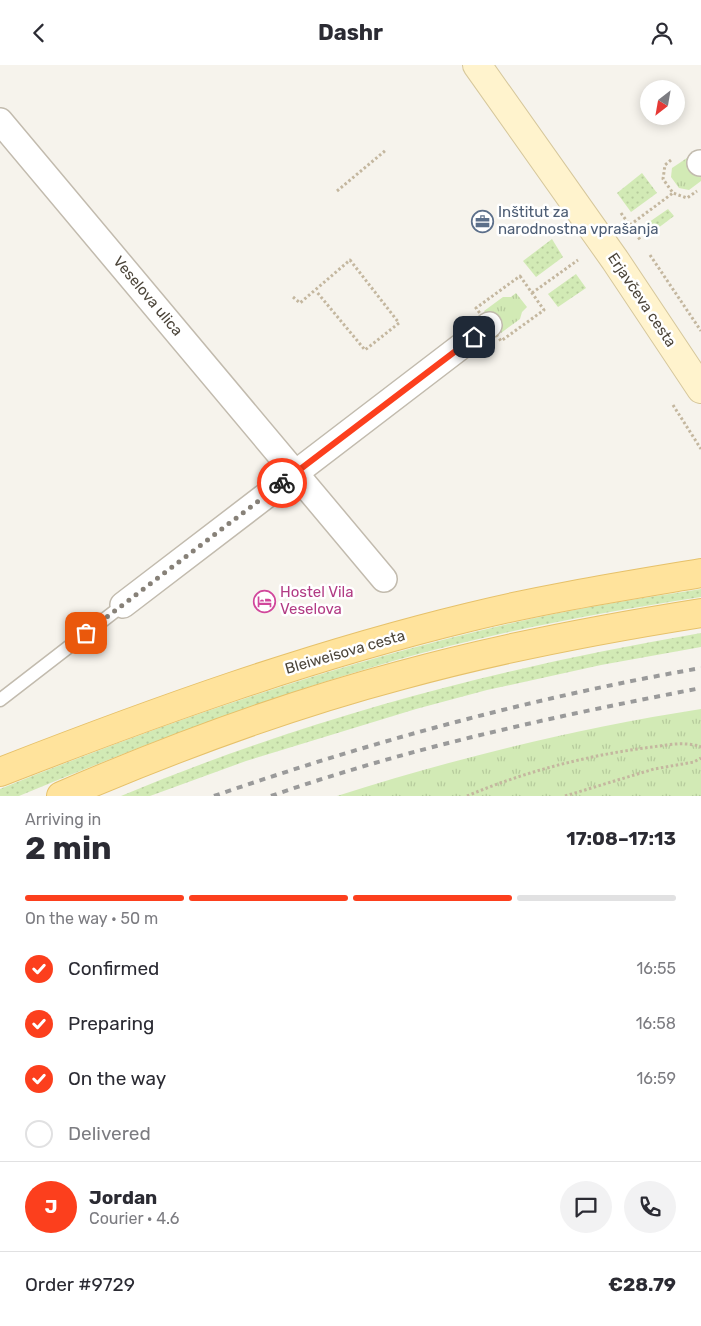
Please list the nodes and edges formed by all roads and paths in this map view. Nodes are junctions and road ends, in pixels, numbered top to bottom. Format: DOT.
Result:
graph roads {
  1 [pos="477,65"];
  2 [pos="0,121"];
  3 [pos="386,151"];
  4 [pos="701,189"];
  5 [pos="336,191"];
  6 [pos="578,260"];
  7 [pos="316,291"];
  8 [pos="532,293"];
  9 [pos="293,297"];
  10 [pos="489,325"];
  11 [pos="701,331"];
  12 [pos="701,389"];
  13 [pos="295,473"];
  14 [pos="701,573"];
  15 [pos="384,579"];
  16 [pos="123,605"];
  17 [pos="701,613"];
  18 [pos="0,700"];
  19 [pos="701,747"];
  20 [pos="701,758"];
  21 [pos="0,772"];
  22 [pos="61,796"];
  23 [pos="467,796"];
  24 [pos="565,796"];
  1 -- 12 [label="main road, Erjavčeva cesta"];
  2 -- 13 [label="street, Veselova ulica"];
  3 -- 5 [label="path"];
  4 -- 11 [label="path"];
  6 -- 8 [label="path"];
  7 -- 7 [label="path"];
  7 -- 9 [label="path"];
  8 -- 10 [label="path"];
  8 -- 10 [label="path"];
  10 -- 13 [label="street"];
  13 -- 15 [label="street, Veselova ulica"];
  13 -- 16 [label="street"];
  14 -- 21 [label="main road, Bleiweisova cesta"];
  16 -- 18 [label="lane"];
  17 -- 22 [label="main road"];
  19 -- 23 [label="path"];
  20 -- 24 [label="path"];
}
